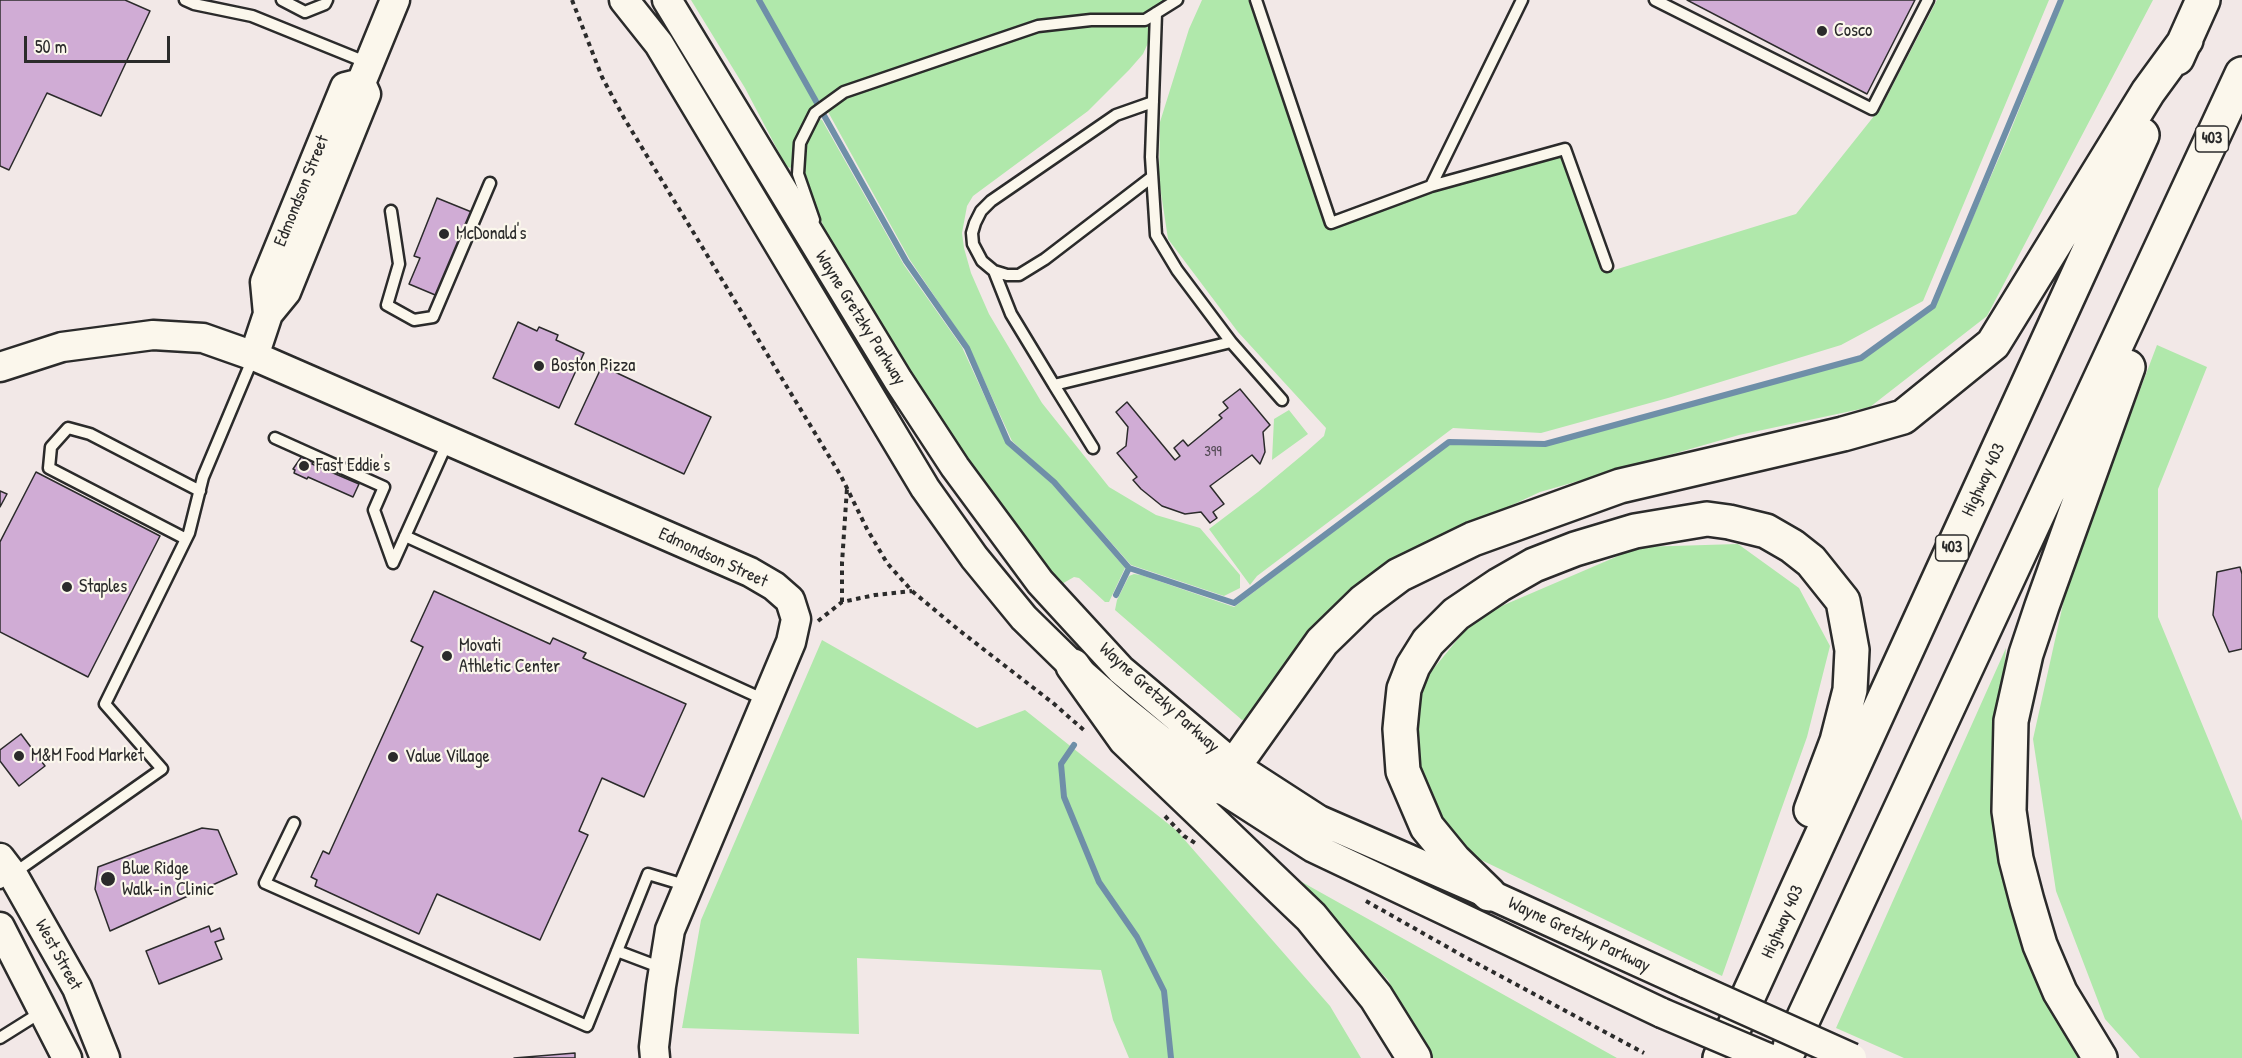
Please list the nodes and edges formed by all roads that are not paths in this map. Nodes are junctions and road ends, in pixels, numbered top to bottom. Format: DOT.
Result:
graph roads {
  1 [pos="185,0"];
  2 [pos="282,0"];
  3 [pos="327,0"];
  4 [pos="395,0"];
  5 [pos="624,0"];
  6 [pos="667,0"];
  7 [pos="1177,0"];
  8 [pos="1256,0"];
  9 [pos="1522,0"];
  10 [pos="1655,0"];
  11 [pos="1928,0"];
  12 [pos="2204,0"];
  13 [pos="208,3"];
  14 [pos="1156,14"];
  15 [pos="2186,40"];
  16 [pos="365,73"];
  17 [pos="2242,74"];
  18 [pos="1153,102"];
  19 [pos="1152,177"];
  20 [pos="490,183"];
  21 [pos="1431,186"];
  22 [pos="2183,203"];
  23 [pos="391,211"];
  24 [pos="1607,267"];
  25 [pos="994,271"];
  26 [pos="833,274"];
  27 [pos="1231,342"];
  28 [pos="254,356"];
  29 [pos="0,367"];
  30 [pos="1054,385"];
  31 [pos="1282,400"];
  32 [pos="275,438"];
  33 [pos="448,441"];
  34 [pos="1093,448"];
  35 [pos="200,491"];
  36 [pos="405,536"];
  37 [pos="186,539"];
  38 [pos="1073,666"];
  39 [pos="767,701"];
  40 [pos="1227,776"];
  41 [pos="294,823"];
  42 [pos="4,872"];
  43 [pos="689,887"];
  44 [pos="1490,894"];
  45 [pos="0,927"];
  46 [pos="617,951"];
  47 [pos="664,968"];
  48 [pos="1756,980"];
  49 [pos="43,1011"];
  50 [pos="0,1038"];
  51 [pos="67,1058"];
  52 [pos="105,1058"];
  53 [pos="655,1058"];
  54 [pos="1414,1058"];
  55 [pos="1720,1058"];
  56 [pos="1768,1058"];
  57 [pos="1785,1058"];
  58 [pos="1852,1058"];
  59 [pos="2100,1058"];
  1 -- 13 [label="lane"];
  2 -- 3 [label="lane"];
  4 -- 16 [label="main road, Edmondson Street"];
  5 -- 38 [label="main road, Wayne Gretzky Parkway"];
  6 -- 26 [label="main road, Wayne Gretzky Parkway"];
  7 -- 14 [label="lane"];
  8 -- 21 [label="lane"];
  9 -- 21 [label="lane"];
  10 -- 11 [label="lane"];
  12 -- 15 [label="highway, Highway 403 / 403"];
  13 -- 16 [label="lane"];
  14 -- 18 [label="lane"];
  14 -- 26 [label="lane"];
  15 -- 40 [label="highway"];
  15 -- 48 [label="highway, Highway 403 / 403"];
  16 -- 28 [label="main road, Edmondson Street"];
  17 -- 22 [label="highway, 403"];
  18 -- 19 [label="lane"];
  18 -- 25 [label="lane"];
  19 -- 25 [label="lane"];
  19 -- 27 [label="lane"];
  20 -- 23 [label="lane"];
  21 -- 24 [label="lane"];
  22 -- 57 [label="highway, 403"];
  22 -- 59 [label="highway"];
  25 -- 30 [label="lane"];
  26 -- 40 [label="main road, Wayne Gretzky Parkway"];
  27 -- 30 [label="lane"];
  27 -- 31 [label="lane"];
  28 -- 29 [label="main road, Edmondson Street"];
  28 -- 33 [label="main road, Edmondson Street"];
  28 -- 35 [label="lane"];
  30 -- 34 [label="lane"];
  32 -- 36 [label="lane"];
  33 -- 36 [label="lane"];
  33 -- 39 [label="main road, Edmondson Street"];
  35 -- 37 [label="lane"];
  35 -- 37 [label="lane"];
  36 -- 39 [label="lane"];
  37 -- 42 [label="lane"];
  38 -- 40 [label="main road, Wayne Gretzky Parkway"];
  38 -- 54 [label="highway"];
  39 -- 43 [label="main road, Edmondson Street"];
  40 -- 44 [label="main road, Wayne Gretzky Parkway"];
  40 -- 56 [label="main road, Wayne Gretzky Parkway, bridge"];
  41 -- 46 [label="lane"];
  42 -- 52 [label="main road, West Street"];
  43 -- 46 [label="lane"];
  43 -- 47 [label="main road, Edmondson Street"];
  44 -- 48 [label="highway"];
  44 -- 58 [label="main road, Wayne Gretzky Parkway, bridge"];
  45 -- 49 [label="main road, West Street"];
  46 -- 47 [label="lane"];
  47 -- 53 [label="main road, Edmondson Street"];
  48 -- 55 [label="highway, Highway 403 / 403"];
  49 -- 50 [label="lane"];
  49 -- 51 [label="main road, West Street"];
}
